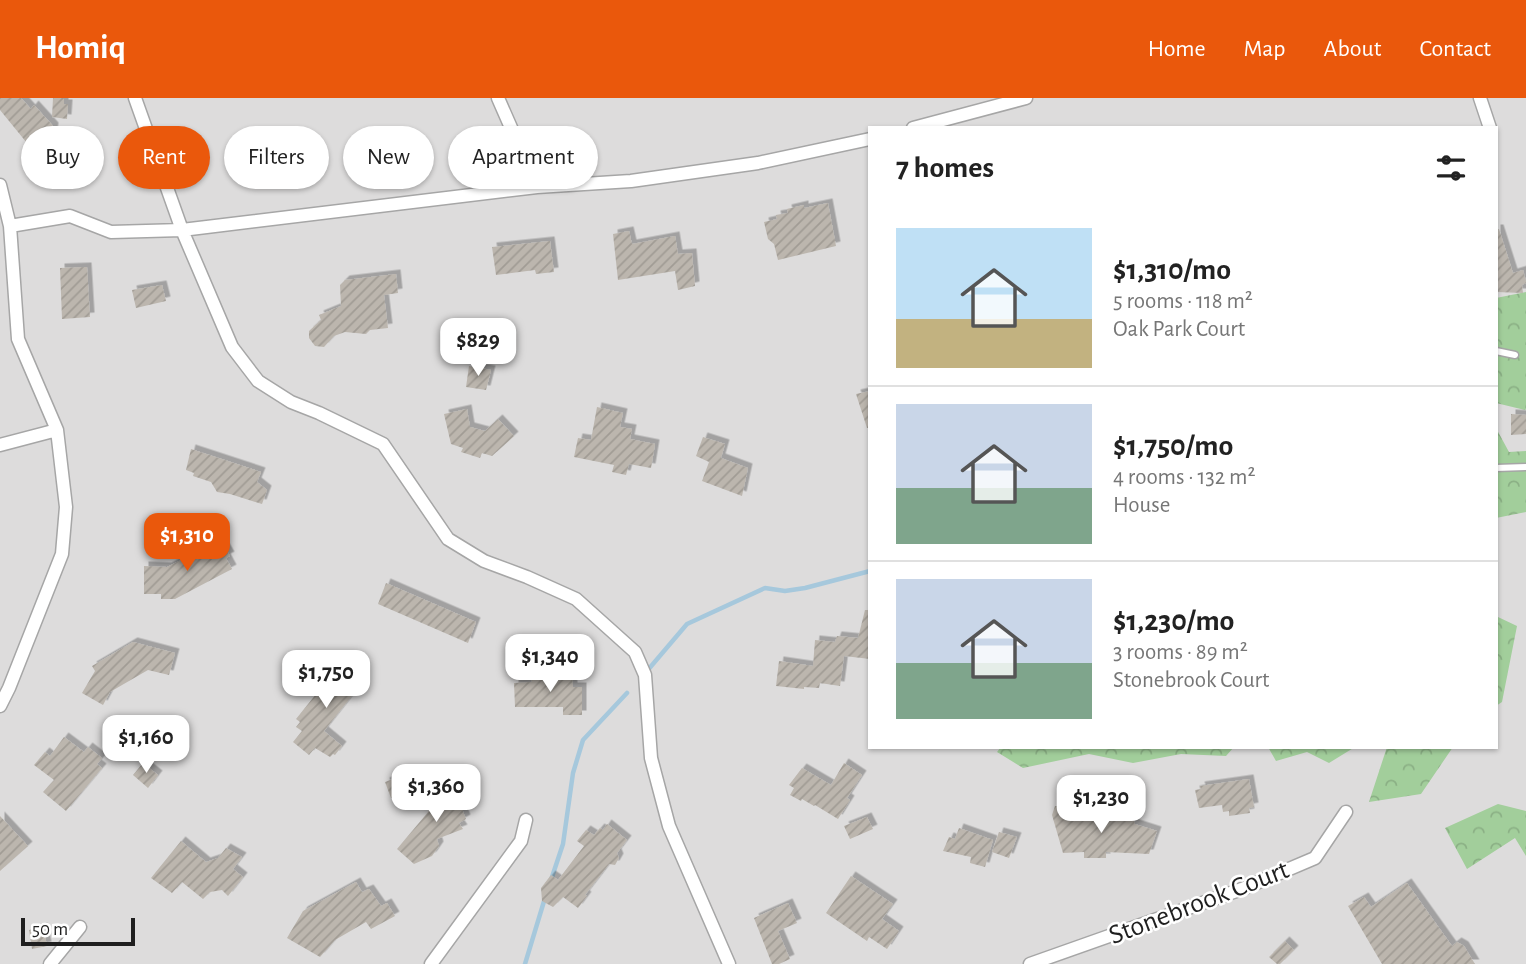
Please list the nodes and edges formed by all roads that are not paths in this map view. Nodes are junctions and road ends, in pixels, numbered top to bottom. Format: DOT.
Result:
graph roads {
  1 [pos="135,98"];
  2 [pos="498,98"];
  3 [pos="1026,98"];
  4 [pos="1480,98"];
  5 [pos="510,126"];
  6 [pos="921,126"];
  7 [pos="1489,126"];
  8 [pos="868,139"];
  9 [pos="598,183"];
  10 [pos="0,185"];
  11 [pos="520,189"];
  12 [pos="10,226"];
  13 [pos="182,230"];
  14 [pos="1498,351"];
  15 [pos="1515,355"];
  16 [pos="57,430"];
  17 [pos="0,445"];
  18 [pos="1526,467"];
  19 [pos="1498,468"];
  20 [pos="0,706"];
  21 [pos="1346,812"];
  22 [pos="526,820"];
  23 [pos="80,927"];
  24 [pos="50,964"];
  25 [pos="431,964"];
  26 [pos="729,964"];
  27 [pos="1030,964"];
  1 -- 13 [label="street"];
  2 -- 5 [label="street"];
  3 -- 6 [label="street"];
  4 -- 7 [label="street"];
  8 -- 9 [label="street"];
  10 -- 12 [label="street"];
  11 -- 13 [label="street"];
  12 -- 13 [label="street"];
  12 -- 16 [label="street"];
  13 -- 26 [label="street"];
  14 -- 15 [label="lane"];
  16 -- 17 [label="street"];
  16 -- 20 [label="street"];
  18 -- 19 [label="lane"];
  21 -- 27 [label="street, Stonebrook Court"];
  22 -- 25 [label="street"];
  23 -- 24 [label="street"];
}
